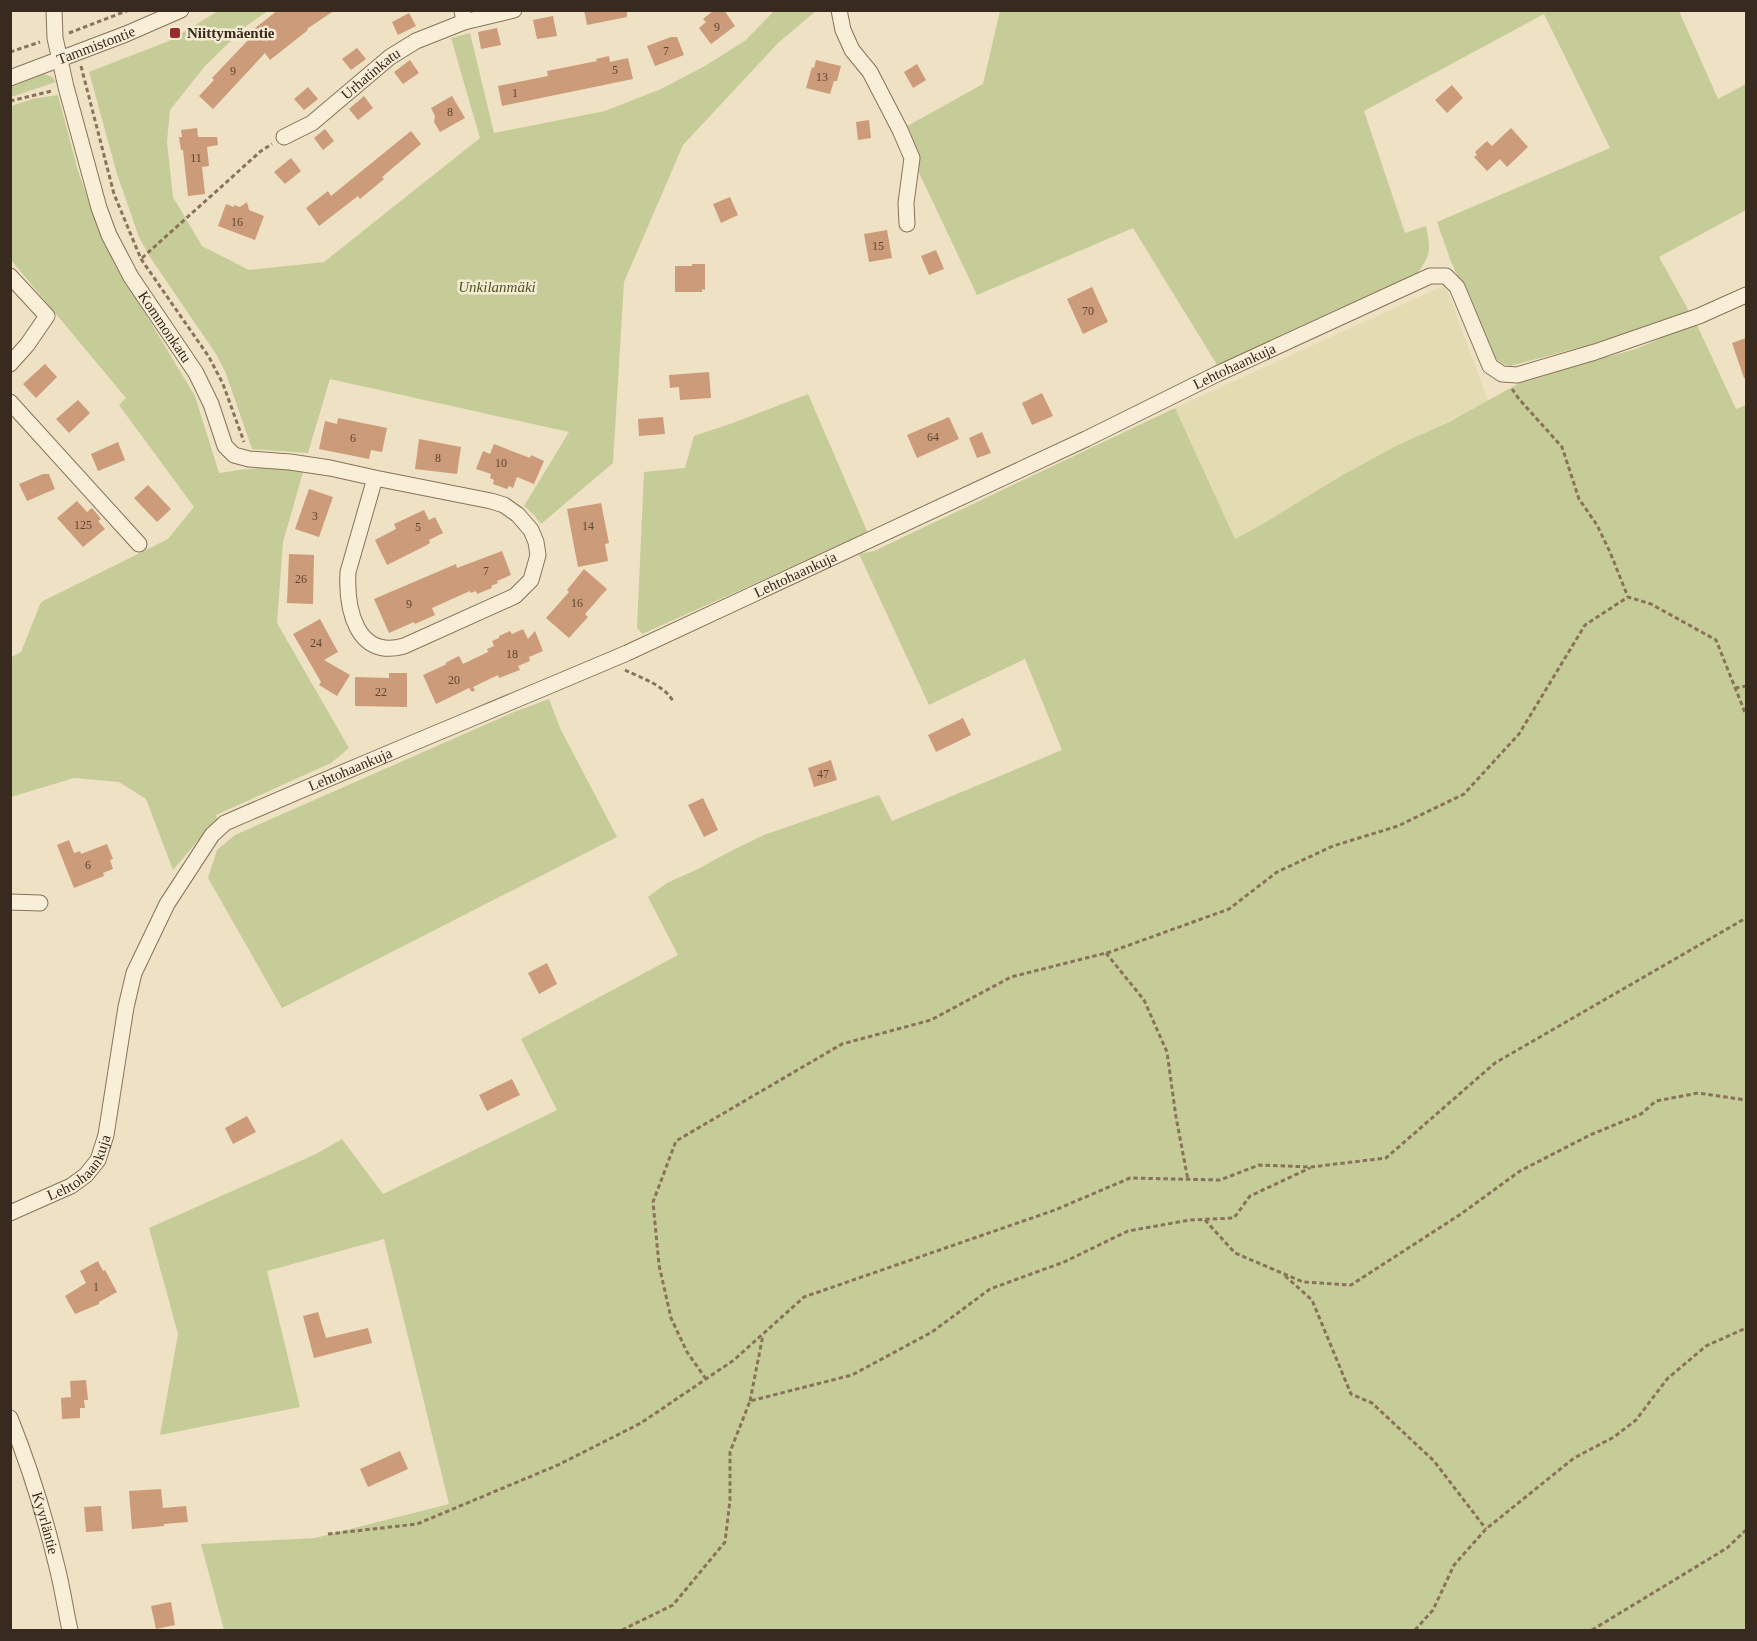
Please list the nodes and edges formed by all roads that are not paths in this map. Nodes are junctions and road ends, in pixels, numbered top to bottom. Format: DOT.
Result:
graph roads {
  1 [pos="54,10"];
  2 [pos="181,10"];
  3 [pos="514,10"];
  4 [pos="839,10"];
  5 [pos="463,16"];
  6 [pos="60,59"];
  7 [pos="10,78"];
  8 [pos="284,137"];
  9 [pos="907,224"];
  10 [pos="10,276"];
  11 [pos="1746,295"];
  12 [pos="10,364"];
  13 [pos="10,402"];
  14 [pos="375,478"];
  15 [pos="139,544"];
  16 [pos="10,902"];
  17 [pos="40,903"];
  18 [pos="10,1213"];
  19 [pos="10,1418"];
  20 [pos="70,1630"];
  1 -- 6 [label="street"];
  2 -- 6 [label="street, Tammistontie"];
  3 -- 5 [label="street, Urhatinkatu"];
  4 -- 9 [label="street"];
  5 -- 8 [label="street, Urhatinkatu"];
  6 -- 7 [label="street, Tammistontie"];
  6 -- 14 [label="street, Kommonkatu"];
  10 -- 12 [label="street"];
  11 -- 18 [label="street, Lehtohaankuja"];
  13 -- 15 [label="street"];
  14 -- 14 [label="street, Kommonkatu"];
  16 -- 17 [label="street"];
  19 -- 20 [label="street, Kyyrläntie"];
}
